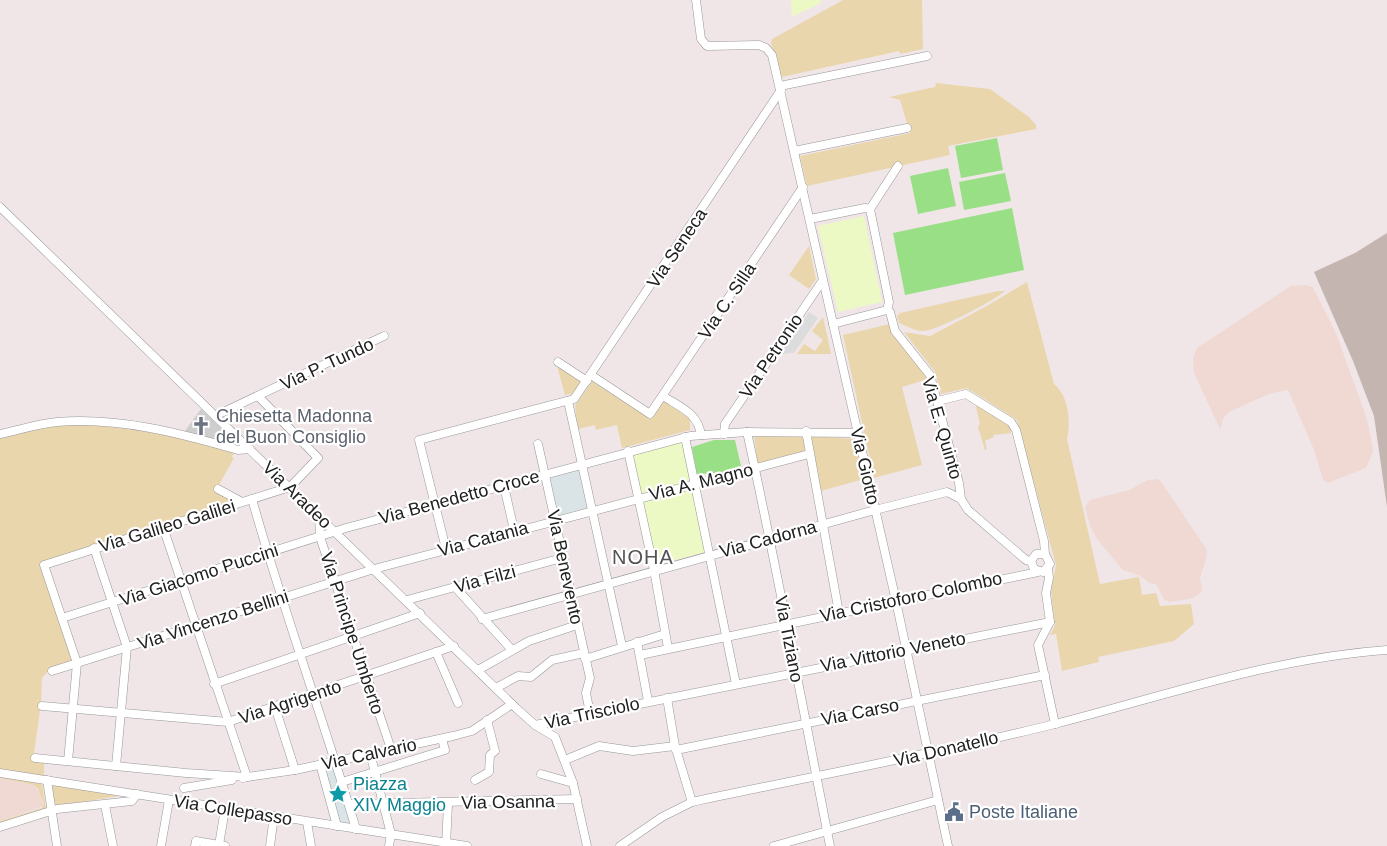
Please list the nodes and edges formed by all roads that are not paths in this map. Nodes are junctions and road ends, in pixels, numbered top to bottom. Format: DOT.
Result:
graph roads {
  1 [pos="696,0"];
  2 [pos="927,56"];
  3 [pos="781,88"];
  4 [pos="907,128"];
  5 [pos="794,151"];
  6 [pos="898,166"];
  7 [pos="802,187"];
  8 [pos="0,207"];
  9 [pos="870,209"];
  10 [pos="810,219"];
  11 [pos="823,280"];
  12 [pos="887,310"];
  13 [pos="833,324"];
  14 [pos="384,336"];
  15 [pos="558,362"];
  16 [pos="589,378"];
  17 [pos="258,396"];
  18 [pos="663,396"];
  19 [pos="568,400"];
  20 [pos="938,401"];
  21 [pos="215,416"];
  22 [pos="806,431"];
  23 [pos="747,432"];
  24 [pos="857,433"];
  25 [pos="0,434"];
  26 [pos="724,434"];
  27 [pos="702,435"];
  28 [pos="685,438"];
  29 [pos="538,444"];
  30 [pos="250,449"];
  31 [pos="628,451"];
  32 [pos="810,454"];
  33 [pos="582,464"];
  34 [pos="755,468"];
  35 [pos="545,474"];
  36 [pos="695,484"];
  37 [pos="504,486"];
  38 [pos="290,487"];
  39 [pos="218,489"];
  40 [pos="639,498"];
  41 [pos="252,499"];
  42 [pos="961,499"];
  43 [pos="242,502"];
  44 [pos="435,504"];
  45 [pos="874,510"];
  46 [pos="593,511"];
  47 [pos="320,516"];
  48 [pos="554,521"];
  49 [pos="824,524"];
  50 [pos="163,527"];
  51 [pos="514,530"];
  52 [pos="336,533"];
  53 [pos="320,537"];
  54 [pos="771,539"];
  55 [pos="94,548"];
  56 [pos="446,549"];
  57 [pos="267,553"];
  58 [pos="1045,554"];
  59 [pos="710,555"];
  60 [pos="562,558"];
  61 [pos="1031,561"];
  62 [pos="1048,568"];
  63 [pos="374,569"];
  64 [pos="654,570"];
  65 [pos="1038,572"];
  66 [pos="180,580"];
  67 [pos="335,581"];
  68 [pos="608,584"];
  69 [pos="455,587"];
  70 [pos="570,595"];
  71 [pos="281,598"];
  72 [pos="407,600"];
  73 [pos="896,601"];
  74 [pos="112,602"];
  75 [pos="839,612"];
  76 [pos="420,613"];
  77 [pos="62,618"];
  78 [pos="482,619"];
  79 [pos="1050,622"];
  80 [pos="784,624"];
  81 [pos="195,625"];
  82 [pos="577,625"];
  83 [pos="665,634"];
  84 [pos="726,636"];
  85 [pos="354,637"];
  86 [pos="637,642"];
  87 [pos="454,646"];
  88 [pos="622,646"];
  89 [pos="127,647"];
  90 [pos="668,648"];
  91 [pos="906,649"];
  92 [pos="512,650"];
  93 [pos="1387,650"];
  94 [pos="436,652"];
  95 [pos="300,654"];
  96 [pos="640,655"];
  97 [pos="584,656"];
  98 [pos="77,663"];
  99 [pos="478,670"];
  100 [pos="52,671"];
  101 [pos="796,672"];
  102 [pos="1045,675"];
  103 [pos="367,676"];
  104 [pos="214,684"];
  105 [pos="736,684"];
  106 [pos="496,688"];
  107 [pos="313,694"];
  108 [pos="667,698"];
  109 [pos="648,701"];
  110 [pos="918,701"];
  111 [pos="458,703"];
  112 [pos="512,704"];
  113 [pos="42,706"];
  114 [pos="275,707"];
  115 [pos="73,710"];
  116 [pos="590,713"];
  117 [pos="121,714"];
  118 [pos="487,720"];
  119 [pos="228,722"];
  120 [pos="805,723"];
  121 [pos="1055,724"];
  122 [pos="536,726"];
  123 [pos="442,739"];
  124 [pos="676,748"];
  125 [pos="391,749"];
  126 [pos="370,753"];
  127 [pos="929,754"];
  128 [pos="35,758"];
  129 [pos="336,760"];
  130 [pos="565,760"];
  131 [pos="68,761"];
  132 [pos="320,764"];
  133 [pos="116,766"];
  134 [pos="295,770"];
  135 [pos="375,772"];
  136 [pos="0,773"];
  137 [pos="186,773"];
  138 [pos="541,774"];
  139 [pos="816,776"];
  140 [pos="247,777"];
  141 [pos="46,780"];
  142 [pos="475,780"];
  143 [pos="342,782"];
  144 [pos="573,783"];
  145 [pos="184,788"];
  146 [pos="137,794"];
  147 [pos="577,799"];
  148 [pos="168,800"];
  149 [pos="938,800"];
  150 [pos="181,802"];
  151 [pos="692,802"];
  152 [pos="383,803"];
  153 [pos="349,804"];
  154 [pos="448,804"];
  155 [pos="105,805"];
  156 [pos="225,809"];
  157 [pos="51,811"];
  158 [pos="274,816"];
  159 [pos="307,822"];
  160 [pos="337,826"];
  161 [pos="0,827"];
  162 [pos="356,829"];
  163 [pos="827,832"];
  164 [pos="390,834"];
  165 [pos="447,844"];
  166 [pos="57,846"];
  167 [pos="113,846"];
  168 [pos="161,846"];
  169 [pos="195,846"];
  170 [pos="222,846"];
  171 [pos="270,846"];
  172 [pos="311,846"];
  173 [pos="389,846"];
  174 [pos="467,846"];
  175 [pos="587,846"];
  176 [pos="620,846"];
  177 [pos="774,846"];
  178 [pos="830,846"];
  179 [pos="948,846"];
  1 -- 3 [label="street, Via Giotto"];
  2 -- 3 [label="street"];
  3 -- 5 [label="street, Via Giotto"];
  3 -- 16 [label="street, Via Seneca"];
  4 -- 5 [label="street"];
  5 -- 7 [label="street, Via Giotto"];
  6 -- 9 [label="street"];
  7 -- 10 [label="street, Via Giotto"];
  7 -- 18 [label="street, Via C. Silla"];
  8 -- 21 [label="street, Via Aradeo"];
  9 -- 10 [label="street"];
  9 -- 12 [label="street"];
  10 -- 11 [label="street, Via Giotto"];
  11 -- 13 [label="street, Via Giotto"];
  11 -- 26 [label="street, Via Petronio"];
  12 -- 13 [label="street"];
  12 -- 20 [label="street, Via E. Quinto"];
  13 -- 24 [label="street, Via Giotto"];
  14 -- 17 [label="street, Via P. Tundo"];
  15 -- 16 [label="street"];
  16 -- 18 [label="street, Via C. Silla"];
  16 -- 19 [label="street, Via Seneca"];
  17 -- 21 [label="street, Via P. Tundo"];
  17 -- 38 [label="street"];
  18 -- 27 [label="street"];
  19 -- 33 [label="street"];
  19 -- 44 [label="street"];
  20 -- 42 [label="street, Via E. Quinto"];
  20 -- 58 [label="street"];
  21 -- 30 [label="street, Via Aradeo"];
  22 -- 23 [label="street, Via Benedetto Croce"];
  22 -- 24 [label="street, Via Benedetto Croce"];
  22 -- 32 [label="street"];
  23 -- 26 [label="street, Via Benedetto Croce"];
  23 -- 34 [label="street, Via Tiziano"];
  24 -- 45 [label="street, Via Giotto"];
  25 -- 30 [label="street"];
  26 -- 27 [label="street, Via Benedetto Croce"];
  27 -- 28 [label="street, Via Benedetto Croce"];
  28 -- 31 [label="street, Via Benedetto Croce"];
  28 -- 36 [label="street"];
  29 -- 35 [label="street, Via Benevento"];
  30 -- 38 [label="street, Via Aradeo"];
  31 -- 33 [label="street, Via Benedetto Croce"];
  31 -- 40 [label="street"];
  32 -- 34 [label="street, Via A. Magno"];
  32 -- 49 [label="street"];
  33 -- 35 [label="street, Via Benedetto Croce"];
  33 -- 46 [label="street"];
  34 -- 36 [label="street, Via A. Magno"];
  34 -- 54 [label="street, Via Tiziano"];
  35 -- 37 [label="street, Via Benedetto Croce"];
  35 -- 48 [label="street, Via Benevento"];
  36 -- 40 [label="street, Via A. Magno"];
  36 -- 59 [label="street"];
  37 -- 44 [label="street, Via Benedetto Croce"];
  37 -- 51 [label="street"];
  38 -- 41 [label="street, Via Galileo Galilei"];
  38 -- 47 [label="street, Via Aradeo"];
  39 -- 43 [label="street"];
  40 -- 46 [label="street, Via A. Magno"];
  40 -- 64 [label="street"];
  41 -- 43 [label="street, Via Galileo Galilei"];
  41 -- 57 [label="street"];
  42 -- 45 [label="street, Via Cadorna"];
  42 -- 61 [label="street"];
  43 -- 50 [label="street, Via Galileo Galilei"];
  44 -- 52 [label="street, Via Benedetto Croce"];
  44 -- 56 [label="street"];
  45 -- 49 [label="street, Via Cadorna"];
  45 -- 73 [label="street, Via Giotto"];
  46 -- 48 [label="street, Via Catania"];
  46 -- 68 [label="street"];
  47 -- 52 [label="street, Via Aradeo"];
  47 -- 53 [label="street, Via Principe Umberto"];
  48 -- 51 [label="street, Via Catania"];
  48 -- 60 [label="street, Via Benevento"];
  49 -- 54 [label="street, Via Cadorna"];
  49 -- 75 [label="street"];
  50 -- 55 [label="street, Via Galileo Galilei"];
  50 -- 66 [label="street"];
  51 -- 56 [label="street, Via Catania"];
  52 -- 53 [label="street, Via Giacomo Puccini"];
  52 -- 63 [label="street, Via Aradeo"];
  53 -- 57 [label="street, Via Giacomo Puccini"];
  53 -- 67 [label="street, Via Principe Umberto"];
  54 -- 59 [label="street, Via Cadorna"];
  54 -- 80 [label="street, Via Tiziano"];
  55 -- 74 [label="street"];
  55 -- 77 [label="street, Via Galileo Galilei"];
  56 -- 63 [label="street, Via Catania"];
  57 -- 66 [label="street, Via Giacomo Puccini"];
  57 -- 71 [label="street"];
  58 -- 61 [label="street"];
  58 -- 62 [label="street"];
  59 -- 64 [label="street, Via Cadorna"];
  59 -- 84 [label="street"];
  60 -- 69 [label="street, Via Filzi"];
  60 -- 70 [label="street, Via Benevento"];
  61 -- 65 [label="street"];
  62 -- 65 [label="street"];
  62 -- 79 [label="street"];
  63 -- 67 [label="street, Via Vincenzo Bellini"];
  63 -- 72 [label="street, Via Aradeo"];
  64 -- 68 [label="street, Via Cadorna"];
  64 -- 83 [label="street"];
  65 -- 73 [label="street, Via Cristoforo Colombo"];
  66 -- 74 [label="street, Via Giacomo Puccini"];
  66 -- 81 [label="street"];
  67 -- 71 [label="street, Via Vincenzo Bellini"];
  67 -- 85 [label="street, Via Principe Umberto"];
  68 -- 70 [label="street, Via Cadorna"];
  68 -- 88 [label="street"];
  69 -- 72 [label="street, Via Filzi"];
  69 -- 78 [label="street"];
  70 -- 78 [label="street, Via Cadorna"];
  70 -- 82 [label="street, Via Benevento"];
  71 -- 81 [label="street, Via Vincenzo Bellini"];
  71 -- 95 [label="street"];
  72 -- 76 [label="street, Via Aradeo"];
  73 -- 75 [label="street, Via Cristoforo Colombo"];
  73 -- 91 [label="street, Via Giotto"];
  74 -- 77 [label="street, Via Giacomo Puccini"];
  74 -- 89 [label="street"];
  75 -- 80 [label="street, Via Cristoforo Colombo"];
  76 -- 85 [label="street"];
  76 -- 87 [label="street, Via Aradeo"];
  77 -- 98 [label="street"];
  78 -- 92 [label="street"];
  79 -- 91 [label="street, Via Vittorio Veneto"];
  79 -- 102 [label="street"];
  80 -- 84 [label="street, Via Cristoforo Colombo"];
  80 -- 101 [label="street, Via Tiziano"];
  81 -- 89 [label="street, Via Vincenzo Bellini"];
  81 -- 104 [label="street"];
  82 -- 92 [label="street"];
  82 -- 97 [label="street, Via Benevento"];
  83 -- 86 [label="street"];
  83 -- 90 [label="street"];
  84 -- 90 [label="street, Via Cristoforo Colombo"];
  84 -- 105 [label="street"];
  85 -- 95 [label="street"];
  85 -- 103 [label="street, Via Principe Umberto"];
  86 -- 88 [label="street"];
  86 -- 96 [label="street"];
  87 -- 94 [label="street, Via Agrigento"];
  87 -- 99 [label="street, Via Aradeo"];
  88 -- 97 [label="street"];
  89 -- 98 [label="street, Via Vincenzo Bellini"];
  89 -- 117 [label="street"];
  90 -- 96 [label="street, Via Cristoforo Colombo"];
  91 -- 101 [label="street, Via Vittorio Veneto"];
  91 -- 110 [label="street, Via Giotto"];
  92 -- 99 [label="street"];
  93 -- 121 [label="street, Via Donatello"];
  94 -- 103 [label="street, Via Agrigento"];
  94 -- 111 [label="street"];
  95 -- 104 [label="street"];
  95 -- 107 [label="street"];
  96 -- 109 [label="street"];
  97 -- 106 [label="street"];
  97 -- 116 [label="street, Via Benevento"];
  98 -- 100 [label="street, Via Vincenzo Bellini"];
  98 -- 115 [label="street"];
  99 -- 106 [label="street, Via Aradeo"];
  101 -- 105 [label="street, Via Vittorio Veneto"];
  101 -- 120 [label="street, Via Tiziano"];
  102 -- 110 [label="street, Via Carso"];
  102 -- 121 [label="street"];
  103 -- 107 [label="street, Via Agrigento"];
  103 -- 125 [label="street, Via Principe Umberto"];
  104 -- 119 [label="street"];
  105 -- 108 [label="street, Via Vittorio Veneto"];
  106 -- 112 [label="street, Via Aradeo"];
  107 -- 114 [label="street, Via Agrigento"];
  107 -- 129 [label="street"];
  108 -- 109 [label="street, Via Vittorio Veneto"];
  108 -- 124 [label="street"];
  109 -- 116 [label="street, Via Trisciolo"];
  110 -- 120 [label="street, Via Carso"];
  110 -- 127 [label="street, Via Giotto"];
  112 -- 118 [label="street, Via Calvario"];
  112 -- 122 [label="street, Via Aradeo"];
  113 -- 115 [label="street, Via Agrigento"];
  114 -- 119 [label="street, Via Agrigento"];
  114 -- 134 [label="street"];
  115 -- 117 [label="street, Via Agrigento"];
  115 -- 131 [label="street"];
  116 -- 122 [label="street, Via Trisciolo"];
  117 -- 119 [label="street, Via Agrigento"];
  117 -- 133 [label="street"];
  118 -- 123 [label="street, Via Calvario"];
  118 -- 142 [label="street"];
  119 -- 140 [label="street"];
  120 -- 124 [label="street, Via Carso"];
  120 -- 139 [label="street, Via Tiziano"];
  121 -- 127 [label="street, Via Donatello"];
  122 -- 130 [label="street, Via Aradeo"];
  123 -- 125 [label="street, Via Calvario"];
  123 -- 135 [label="street"];
  124 -- 130 [label="street, Via Carso"];
  124 -- 151 [label="street"];
  125 -- 126 [label="street, Via Calvario"];
  126 -- 129 [label="street, Via Calvario"];
  126 -- 135 [label="street"];
  127 -- 139 [label="street, Via Donatello"];
  127 -- 149 [label="street, Via Giotto"];
  128 -- 131 [label="street, Via Calvario"];
  129 -- 132 [label="street, Via Calvario"];
  129 -- 143 [label="street"];
  130 -- 144 [label="street"];
  131 -- 133 [label="street, Via Calvario"];
  132 -- 134 [label="street, Via Calvario"];
  132 -- 160 [label="street"];
  133 -- 137 [label="street, Via Calvario"];
  134 -- 140 [label="street, Via Calvario"];
  135 -- 143 [label="street"];
  135 -- 152 [label="street"];
  136 -- 141 [label="street, Via Collepasso"];
  137 -- 140 [label="street, Via Calvario"];
  137 -- 145 [label="street"];
  138 -- 144 [label="street"];
  139 -- 151 [label="street, Via Donatello"];
  139 -- 163 [label="street, Via Tiziano"];
  140 -- 145 [label="street, Via Calvario"];
  141 -- 146 [label="street, Via Collepasso"];
  141 -- 157 [label="street"];
  143 -- 153 [label="street"];
  144 -- 147 [label="street"];
  145 -- 150 [label="street"];
  146 -- 148 [label="street, Via Collepasso"];
  146 -- 155 [label="street"];
  147 -- 154 [label="street, Via Osanna"];
  147 -- 175 [label="street"];
  148 -- 150 [label="street, Via Collepasso"];
  148 -- 168 [label="street"];
  149 -- 163 [label="street"];
  149 -- 179 [label="street, Via Giotto"];
  150 -- 156 [label="street, Via Collepasso"];
  151 -- 176 [label="street, Via Donatello"];
  152 -- 153 [label="street, Via Osanna"];
  152 -- 154 [label="street, Via Osanna"];
  152 -- 164 [label="street"];
  153 -- 162 [label="street"];
  154 -- 165 [label="street"];
  155 -- 157 [label="street"];
  155 -- 167 [label="street"];
  156 -- 158 [label="street, Via Collepasso"];
  156 -- 170 [label="street"];
  157 -- 161 [label="street"];
  157 -- 166 [label="street"];
  158 -- 159 [label="street, Via Collepasso"];
  158 -- 171 [label="street"];
  159 -- 160 [label="street, Via Collepasso"];
  159 -- 172 [label="street"];
  160 -- 162 [label="street, Via Collepasso"];
  162 -- 164 [label="street, Via Collepasso"];
  163 -- 177 [label="street"];
  163 -- 178 [label="street, Via Tiziano"];
  164 -- 165 [label="street, Via Collepasso"];
  164 -- 173 [label="street"];
  165 -- 174 [label="street, Via Collepasso"];
  169 -- 170 [label="street"];
}
